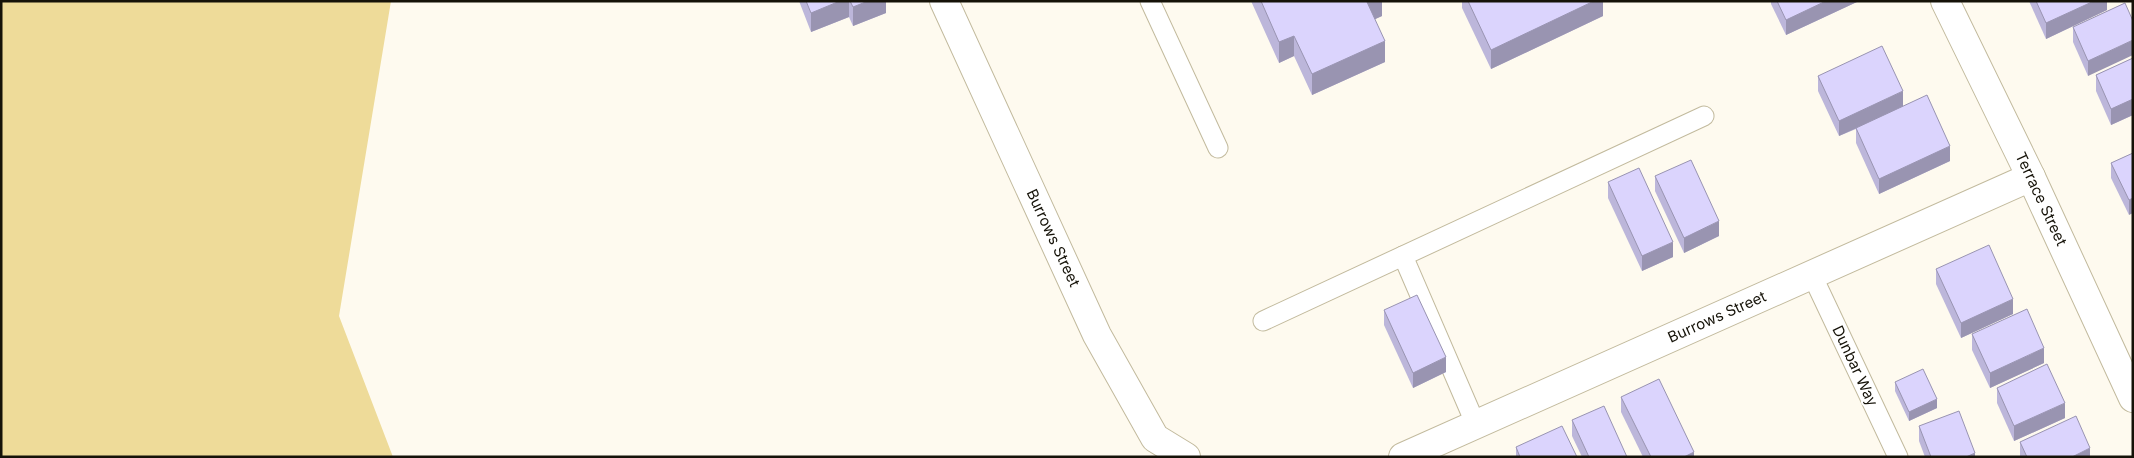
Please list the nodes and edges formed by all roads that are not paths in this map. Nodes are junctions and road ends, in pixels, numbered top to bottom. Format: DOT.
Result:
graph roads {
  1 [pos="944,1"];
  2 [pos="1150,1"];
  3 [pos="1945,1"];
  4 [pos="1704,116"];
  5 [pos="1218,148"];
  6 [pos="2031,178"];
  7 [pos="1403,256"];
  8 [pos="1812,274"];
  9 [pos="1263,321"];
  10 [pos="2133,398"];
  11 [pos="1476,425"];
  12 [pos="1186,457"];
  13 [pos="1403,457"];
  14 [pos="1898,457"];
  1 -- 12 [label="street, Burrows Street"];
  2 -- 5 [label="lane"];
  3 -- 6 [label="street, Terrace Street"];
  4 -- 7 [label="lane"];
  6 -- 8 [label="street, Burrows Street"];
  6 -- 10 [label="street, Terrace Street"];
  7 -- 9 [label="lane"];
  7 -- 11 [label="lane"];
  8 -- 11 [label="street, Burrows Street"];
  8 -- 14 [label="lane, Dunbar Way"];
  11 -- 13 [label="street, Burrows Street"];
}
